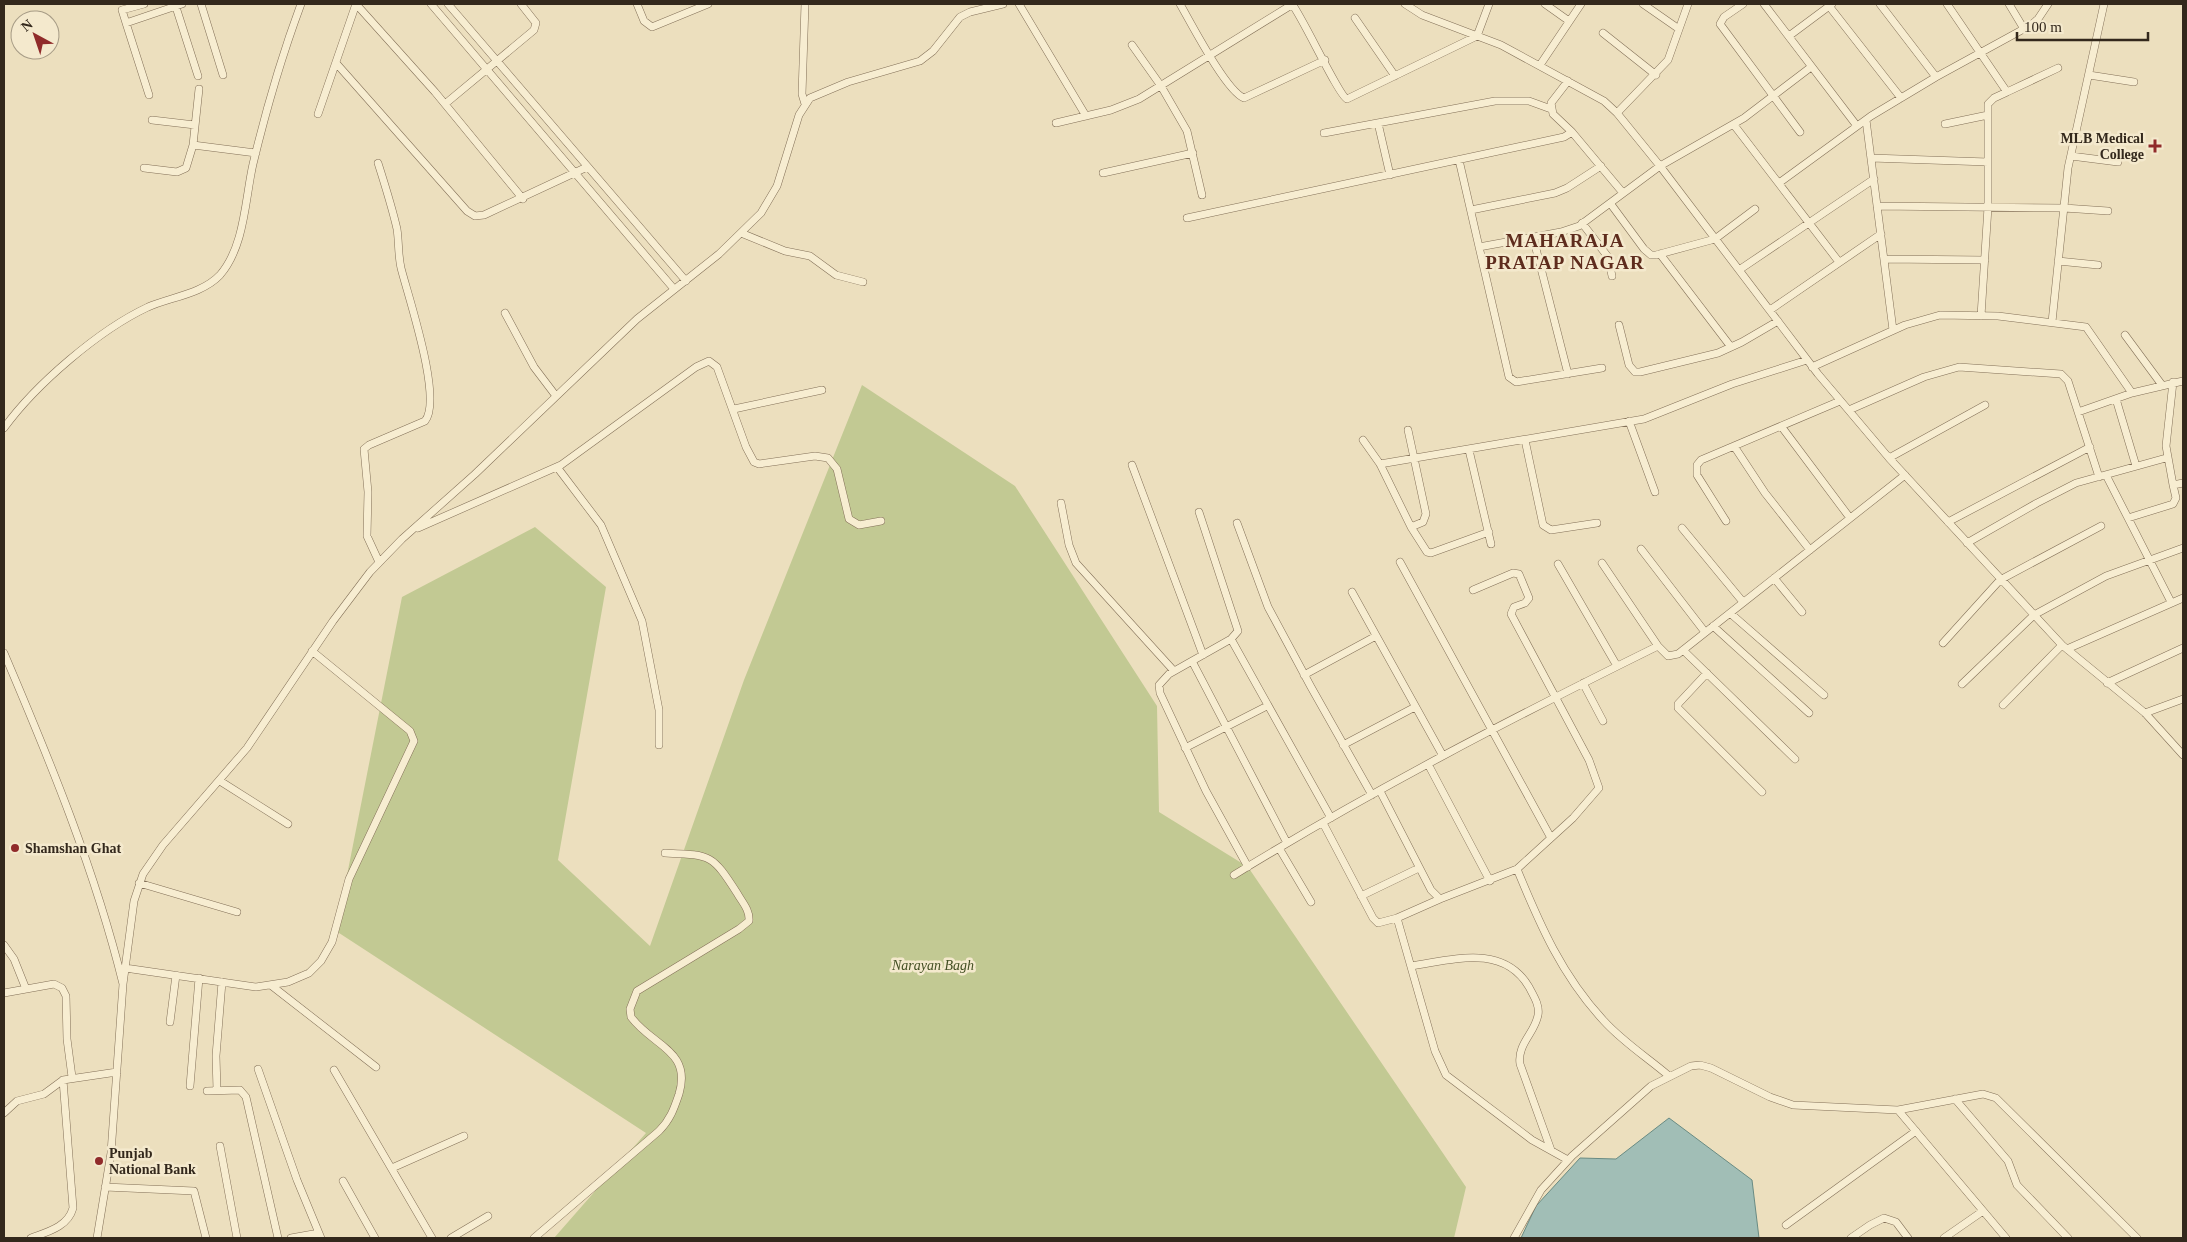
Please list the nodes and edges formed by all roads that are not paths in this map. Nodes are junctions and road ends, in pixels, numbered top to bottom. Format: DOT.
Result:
graph roads {
  1 [pos="144,4"];
  2 [pos="177,4"];
  3 [pos="201,4"];
  4 [pos="301,4"];
  5 [pos="356,4"];
  6 [pos="431,4"];
  7 [pos="448,4"];
  8 [pos="521,4"];
  9 [pos="637,4"];
  10 [pos="804,4"];
  11 [pos="1003,4"];
  12 [pos="1019,4"];
  13 [pos="1180,4"];
  14 [pos="1293,4"];
  15 [pos="1405,4"];
  16 [pos="1489,4"];
  17 [pos="1545,4"];
  18 [pos="1581,4"];
  19 [pos="1643,4"];
  20 [pos="1688,4"];
  21 [pos="1743,4"];
  22 [pos="1764,4"];
  23 [pos="1880,4"];
  24 [pos="1947,4"];
  25 [pos="2009,4"];
  26 [pos="2048,4"];
  27 [pos="2104,4"];
  28 [pos="703,5"];
  29 [pos="1831,5"];
  30 [pos="121,7"];
  31 [pos="981,7"];
  32 [pos="1355,18"];
  33 [pos="1570,21"];
  34 [pos="126,23"];
  35 [pos="1679,29"];
  36 [pos="2024,29"];
  37 [pos="1603,33"];
  38 [pos="1477,36"];
  39 [pos="1788,36"];
  40 [pos="1132,44"];
  41 [pos="1980,54"];
  42 [pos="1211,56"];
  43 [pos="1324,60"];
  44 [pos="336,62"];
  45 [pos="496,62"];
  46 [pos="1540,65"];
  47 [pos="1811,67"];
  48 [pos="2058,68"];
  49 [pos="486,70"];
  50 [pos="223,75"];
  51 [pos="1656,75"];
  52 [pos="198,76"];
  53 [pos="1395,76"];
  54 [pos="2089,76"];
  55 [pos="1936,77"];
  56 [pos="1568,80"];
  57 [pos="2134,82"];
  58 [pos="1161,86"];
  59 [pos="199,90"];
  60 [pos="2007,92"];
  61 [pos="149,96"];
  62 [pos="1772,96"];
  63 [pos="1901,98"];
  64 [pos="445,104"];
  65 [pos="805,104"];
  66 [pos="1551,109"];
  67 [pos="1617,113"];
  68 [pos="318,114"];
  69 [pos="1988,115"];
  70 [pos="1086,116"];
  71 [pos="152,120"];
  72 [pos="1866,120"];
  73 [pos="1378,122"];
  74 [pos="1056,123"];
  75 [pos="1945,124"];
  76 [pos="195,125"];
  77 [pos="1734,125"];
  78 [pos="1857,126"];
  79 [pos="1572,132"];
  80 [pos="1800,132"];
  81 [pos="1324,133"];
  82 [pos="193,145"];
  83 [pos="1192,152"];
  84 [pos="256,153"];
  85 [pos="2071,156"];
  86 [pos="1871,158"];
  87 [pos="1459,160"];
  88 [pos="1988,162"];
  89 [pos="2118,162"];
  90 [pos="378,163"];
  91 [pos="1601,166"];
  92 [pos="1660,166"];
  93 [pos="587,167"];
  94 [pos="144,168"];
  95 [pos="574,173"];
  96 [pos="1103,173"];
  97 [pos="1390,175"];
  98 [pos="1874,179"];
  99 [pos="1779,183"];
  100 [pos="1623,193"];
  101 [pos="1202,195"];
  102 [pos="523,199"];
  103 [pos="1610,203"];
  104 [pos="1878,206"];
  105 [pos="1988,207"];
  106 [pos="2064,208"];
  107 [pos="1755,209"];
  108 [pos="1471,210"];
  109 [pos="2108,211"];
  110 [pos="1187,218"];
  111 [pos="1582,223"];
  112 [pos="1809,223"];
  113 [pos="742,233"];
  114 [pos="1881,234"];
  115 [pos="1533,237"];
  116 [pos="1716,239"];
  117 [pos="1479,247"];
  118 [pos="1660,254"];
  119 [pos="1884,258"];
  120 [pos="1985,260"];
  121 [pos="2058,261"];
  122 [pos="1839,262"];
  123 [pos="2098,265"];
  124 [pos="1739,270"];
  125 [pos="1612,276"];
  126 [pos="686,281"];
  127 [pos="863,282"];
  128 [pos="674,289"];
  129 [pos="1770,310"];
  130 [pos="504,312"];
  131 [pos="1981,316"];
  132 [pos="1778,321"];
  133 [pos="2052,322"];
  134 [pos="1618,325"];
  135 [pos="1893,330"];
  136 [pos="2125,336"];
  137 [pos="1731,347"];
  138 [pos="1807,360"];
  139 [pos="1812,367"];
  140 [pos="1602,368"];
  141 [pos="1568,374"];
  142 [pos="2183,381"];
  143 [pos="2173,382"];
  144 [pos="2162,385"];
  145 [pos="822,390"];
  146 [pos="2132,393"];
  147 [pos="556,396"];
  148 [pos="2116,399"];
  149 [pos="1840,401"];
  150 [pos="1985,405"];
  151 [pos="734,409"];
  152 [pos="1849,410"];
  153 [pos="2078,412"];
  154 [pos="1629,421"];
  155 [pos="1781,426"];
  156 [pos="4,428"];
  157 [pos="1408,430"];
  158 [pos="1363,440"];
  159 [pos="1524,440"];
  160 [pos="1734,446"];
  161 [pos="2090,448"];
  162 [pos="1469,450"];
  163 [pos="1889,458"];
  164 [pos="2166,458"];
  165 [pos="1414,459"];
  166 [pos="1380,464"];
  167 [pos="1132,465"];
  168 [pos="557,466"];
  169 [pos="2136,466"];
  170 [pos="1904,475"];
  171 [pos="2103,476"];
  172 [pos="2183,483"];
  173 [pos="2173,485"];
  174 [pos="1655,492"];
  175 [pos="1061,503"];
  176 [pos="1199,512"];
  177 [pos="1850,518"];
  178 [pos="2128,518"];
  179 [pos="1726,520"];
  180 [pos="881,522"];
  181 [pos="1237,522"];
  182 [pos="1948,522"];
  183 [pos="1597,523"];
  184 [pos="2101,526"];
  185 [pos="1411,527"];
  186 [pos="1682,528"];
  187 [pos="411,532"];
  188 [pos="1488,532"];
  189 [pos="1967,543"];
  190 [pos="1492,544"];
  191 [pos="2183,548"];
  192 [pos="1641,549"];
  193 [pos="1810,550"];
  194 [pos="2150,560"];
  195 [pos="380,562"];
  196 [pos="1400,562"];
  197 [pos="1558,564"];
  198 [pos="1602,564"];
  199 [pos="1774,578"];
  200 [pos="2000,580"];
  201 [pos="1473,590"];
  202 [pos="1352,592"];
  203 [pos="2183,598"];
  204 [pos="1743,602"];
  205 [pos="2171,602"];
  206 [pos="1802,612"];
  207 [pos="1730,613"];
  208 [pos="2034,615"];
  209 [pos="1713,626"];
  210 [pos="1705,632"];
  211 [pos="1376,636"];
  212 [pos="1231,639"];
  213 [pos="1943,643"];
  214 [pos="1658,646"];
  215 [pos="2065,647"];
  216 [pos="2183,648"];
  217 [pos="1683,650"];
  218 [pos="312,651"];
  219 [pos="4,653"];
  220 [pos="1203,655"];
  221 [pos="1192,661"];
  222 [pos="1617,666"];
  223 [pos="1174,672"];
  224 [pos="1707,673"];
  225 [pos="1304,675"];
  226 [pos="1583,683"];
  227 [pos="2107,683"];
  228 [pos="1962,684"];
  229 [pos="1824,695"];
  230 [pos="1556,697"];
  231 [pos="2183,700"];
  232 [pos="2004,705"];
  233 [pos="1267,706"];
  234 [pos="1415,707"];
  235 [pos="1809,713"];
  236 [pos="2145,713"];
  237 [pos="1603,721"];
  238 [pos="1226,727"];
  239 [pos="1494,730"];
  240 [pos="658,745"];
  241 [pos="1343,745"];
  242 [pos="1185,748"];
  243 [pos="2182,751"];
  244 [pos="1443,756"];
  245 [pos="1795,759"];
  246 [pos="1428,764"];
  247 [pos="220,781"];
  248 [pos="1380,791"];
  249 [pos="1762,792"];
  250 [pos="1372,795"];
  251 [pos="1330,818"];
  252 [pos="1322,823"];
  253 [pos="288,824"];
  254 [pos="1551,838"];
  255 [pos="1287,843"];
  256 [pos="1279,848"];
  257 [pos="665,853"];
  258 [pos="1248,867"];
  259 [pos="1419,868"];
  260 [pos="1517,869"];
  261 [pos="1234,875"];
  262 [pos="1490,881"];
  263 [pos="139,883"];
  264 [pos="1362,896"];
  265 [pos="1440,899"];
  266 [pos="1311,902"];
  267 [pos="237,912"];
  268 [pos="1397,918"];
  269 [pos="4,945"];
  270 [pos="1411,966"];
  271 [pos="125,968"];
  272 [pos="176,975"];
  273 [pos="199,978"];
  274 [pos="222,982"];
  275 [pos="123,984"];
  276 [pos="272,986"];
  277 [pos="26,989"];
  278 [pos="4,992"];
  279 [pos="170,1022"];
  280 [pos="376,1067"];
  281 [pos="258,1069"];
  282 [pos="334,1070"];
  283 [pos="117,1072"];
  284 [pos="1669,1076"];
  285 [pos="72,1077"];
  286 [pos="63,1080"];
  287 [pos="190,1086"];
  288 [pos="218,1090"];
  289 [pos="207,1091"];
  290 [pos="1955,1099"];
  291 [pos="1898,1110"];
  292 [pos="4,1113"];
  293 [pos="1916,1131"];
  294 [pos="464,1136"];
  295 [pos="220,1146"];
  296 [pos="1551,1150"];
  297 [pos="1568,1160"];
  298 [pos="392,1168"];
  299 [pos="343,1181"];
  300 [pos="105,1187"];
  301 [pos="1983,1211"];
  302 [pos="488,1216"];
  303 [pos="1786,1225"];
  304 [pos="320,1236"];
  305 [pos="31,1238"];
  306 [pos="97,1238"];
  307 [pos="206,1238"];
  308 [pos="237,1238"];
  309 [pos="278,1238"];
  310 [pos="291,1238"];
  311 [pos="375,1238"];
  312 [pos="432,1238"];
  313 [pos="451,1238"];
  314 [pos="534,1238"];
  315 [pos="1514,1238"];
  316 [pos="1851,1238"];
  317 [pos="1908,1238"];
  318 [pos="1944,1238"];
  319 [pos="2006,1238"];
  320 [pos="2068,1238"];
  321 [pos="2137,1238"];
  1 -- 30 [label="street"];
  2 -- 34 [label="street"];
  2 -- 52 [label="street"];
  3 -- 50 [label="street"];
  4 -- 84 [label="street"];
  5 -- 44 [label="street"];
  5 -- 64 [label="street"];
  6 -- 49 [label="street"];
  7 -- 45 [label="street"];
  8 -- 45 [label="street"];
  9 -- 28 [label="street"];
  10 -- 65 [label="street"];
  11 -- 31 [label="street"];
  12 -- 70 [label="street"];
  13 -- 42 [label="street"];
  14 -- 42 [label="street"];
  14 -- 43 [label="street"];
  15 -- 38 [label="street"];
  16 -- 38 [label="street"];
  17 -- 33 [label="street"];
  18 -- 33 [label="street"];
  19 -- 35 [label="street"];
  20 -- 35 [label="street"];
  21 -- 62 [label="street"];
  22 -- 39 [label="street"];
  23 -- 55 [label="street"];
  24 -- 41 [label="street"];
  25 -- 36 [label="street"];
  26 -- 36 [label="street"];
  27 -- 54 [label="street"];
  29 -- 39 [label="street"];
  29 -- 63 [label="street"];
  30 -- 34 [label="street"];
  31 -- 65 [label="street"];
  32 -- 53 [label="street"];
  33 -- 46 [label="street"];
  34 -- 61 [label="street"];
  35 -- 51 [label="street"];
  36 -- 41 [label="street"];
  37 -- 51 [label="street"];
  38 -- 46 [label="street"];
  38 -- 53 [label="street"];
  39 -- 47 [label="street"];
  40 -- 58 [label="street"];
  41 -- 55 [label="street"];
  41 -- 60 [label="street"];
  42 -- 43 [label="street"];
  42 -- 58 [label="street"];
  43 -- 53 [label="street"];
  44 -- 68 [label="street"];
  44 -- 102 [label="street"];
  45 -- 49 [label="street"];
  45 -- 93 [label="street"];
  46 -- 56 [label="street"];
  47 -- 62 [label="street"];
  47 -- 78 [label="street"];
  48 -- 60 [label="street"];
  49 -- 64 [label="street"];
  49 -- 95 [label="street"];
  51 -- 67 [label="street"];
  54 -- 57 [label="street"];
  54 -- 85 [label="street"];
  55 -- 63 [label="street"];
  56 -- 66 [label="street"];
  56 -- 67 [label="street"];
  58 -- 70 [label="street"];
  58 -- 83 [label="street"];
  59 -- 76 [label="street"];
  60 -- 69 [label="street"];
  62 -- 77 [label="street"];
  62 -- 80 [label="street"];
  63 -- 72 [label="street"];
  64 -- 102 [label="street"];
  65 -- 113 [label="street"];
  66 -- 73 [label="street"];
  66 -- 79 [label="street"];
  67 -- 92 [label="street"];
  69 -- 75 [label="street"];
  69 -- 88 [label="street"];
  70 -- 74 [label="street"];
  71 -- 76 [label="street"];
  72 -- 78 [label="street"];
  72 -- 86 [label="street"];
  73 -- 81 [label="street"];
  73 -- 97 [label="street"];
  76 -- 82 [label="street"];
  77 -- 92 [label="street"];
  77 -- 99 [label="street"];
  78 -- 99 [label="street"];
  79 -- 87 [label="street"];
  79 -- 91 [label="street"];
  82 -- 84 [label="street"];
  82 -- 94 [label="street"];
  83 -- 96 [label="street"];
  83 -- 101 [label="street"];
  84 -- 156 [label="street"];
  85 -- 89 [label="street"];
  85 -- 106 [label="street"];
  86 -- 88 [label="street"];
  86 -- 98 [label="street"];
  87 -- 97 [label="street"];
  87 -- 108 [label="street"];
  88 -- 105 [label="street"];
  90 -- 195 [label="street"];
  91 -- 100 [label="street"];
  91 -- 108 [label="street"];
  92 -- 100 [label="street"];
  92 -- 116 [label="street"];
  93 -- 95 [label="street"];
  93 -- 126 [label="street"];
  95 -- 102 [label="street"];
  95 -- 128 [label="street"];
  97 -- 110 [label="street"];
  98 -- 104 [label="street"];
  98 -- 112 [label="street"];
  99 -- 112 [label="street"];
  100 -- 103 [label="street"];
  103 -- 111 [label="street"];
  103 -- 118 [label="street"];
  104 -- 105 [label="street"];
  104 -- 114 [label="street"];
  105 -- 106 [label="street"];
  105 -- 120 [label="street"];
  106 -- 109 [label="street"];
  106 -- 121 [label="street"];
  107 -- 116 [label="street"];
  108 -- 117 [label="street"];
  111 -- 115 [label="street"];
  111 -- 125 [label="street"];
  112 -- 122 [label="street"];
  112 -- 124 [label="street"];
  113 -- 126 [label="street"];
  113 -- 127 [label="street"];
  114 -- 119 [label="street"];
  114 -- 122 [label="street"];
  115 -- 117 [label="street"];
  115 -- 141 [label="street"];
  116 -- 118 [label="street"];
  116 -- 124 [label="street"];
  117 -- 141 [label="street"];
  118 -- 137 [label="street"];
  119 -- 120 [label="street"];
  119 -- 135 [label="street"];
  120 -- 131 [label="street"];
  121 -- 123 [label="street"];
  121 -- 133 [label="street"];
  122 -- 129 [label="street"];
  124 -- 129 [label="street"];
  126 -- 128 [label="street"];
  128 -- 147 [label="street"];
  129 -- 132 [label="street"];
  130 -- 147 [label="street"];
  131 -- 133 [label="street"];
  131 -- 135 [label="street"];
  132 -- 137 [label="street"];
  132 -- 138 [label="street"];
  133 -- 146 [label="street"];
  134 -- 137 [label="street"];
  135 -- 139 [label="street"];
  136 -- 144 [label="street"];
  138 -- 139 [label="street"];
  138 -- 154 [label="street"];
  139 -- 149 [label="street"];
  140 -- 141 [label="street"];
  142 -- 143 [label="street"];
  143 -- 144 [label="street"];
  143 -- 164 [label="street"];
  144 -- 146 [label="street"];
  145 -- 151 [label="street"];
  146 -- 148 [label="street"];
  147 -- 187 [label="street"];
  148 -- 153 [label="street"];
  148 -- 169 [label="street"];
  149 -- 152 [label="street"];
  149 -- 155 [label="street"];
  150 -- 163 [label="street"];
  151 -- 168 [label="street"];
  151 -- 180 [label="street"];
  152 -- 153 [label="street"];
  152 -- 163 [label="street"];
  153 -- 161 [label="street"];
  154 -- 159 [label="street"];
  154 -- 174 [label="street"];
  155 -- 160 [label="street"];
  155 -- 177 [label="street"];
  157 -- 165 [label="street"];
  158 -- 166 [label="street"];
  159 -- 162 [label="street"];
  159 -- 183 [label="street"];
  160 -- 179 [label="street"];
  160 -- 193 [label="street"];
  161 -- 171 [label="street"];
  161 -- 182 [label="street"];
  162 -- 165 [label="street"];
  162 -- 188 [label="street"];
  163 -- 170 [label="street"];
  164 -- 169 [label="street"];
  164 -- 173 [label="street"];
  165 -- 166 [label="street"];
  165 -- 185 [label="street"];
  166 -- 185 [label="street"];
  167 -- 220 [label="street"];
  168 -- 187 [label="street"];
  168 -- 240 [label="street"];
  169 -- 171 [label="street"];
  170 -- 177 [label="street"];
  170 -- 182 [label="street"];
  171 -- 178 [label="street"];
  171 -- 189 [label="street"];
  172 -- 173 [label="street"];
  173 -- 178 [label="street"];
  175 -- 223 [label="street"];
  176 -- 212 [label="street"];
  177 -- 193 [label="street"];
  178 -- 194 [label="street"];
  181 -- 225 [label="street"];
  182 -- 189 [label="street"];
  184 -- 200 [label="street"];
  185 -- 188 [label="street"];
  186 -- 204 [label="street"];
  187 -- 195 [label="street"];
  188 -- 190 [label="street"];
  189 -- 200 [label="street"];
  191 -- 194 [label="street"];
  192 -- 210 [label="street"];
  193 -- 199 [label="street"];
  194 -- 205 [label="street"];
  194 -- 208 [label="street"];
  195 -- 218 [label="street"];
  196 -- 239 [label="street"];
  197 -- 222 [label="street"];
  198 -- 214 [label="street"];
  199 -- 204 [label="street"];
  199 -- 206 [label="street"];
  200 -- 208 [label="street"];
  200 -- 213 [label="street"];
  201 -- 230 [label="street"];
  202 -- 211 [label="street"];
  203 -- 205 [label="street"];
  204 -- 207 [label="street"];
  205 -- 215 [label="street"];
  207 -- 209 [label="street"];
  207 -- 229 [label="street"];
  208 -- 215 [label="street"];
  208 -- 228 [label="street"];
  209 -- 210 [label="street"];
  209 -- 235 [label="street"];
  210 -- 217 [label="street"];
  211 -- 225 [label="street"];
  211 -- 234 [label="street"];
  212 -- 220 [label="street"];
  212 -- 233 [label="street"];
  214 -- 217 [label="street"];
  214 -- 222 [label="street"];
  215 -- 227 [label="street"];
  215 -- 232 [label="street"];
  216 -- 227 [label="street"];
  217 -- 224 [label="street"];
  218 -- 247 [label="street"];
  218 -- 276 [label="street"];
  219 -- 275 [label="street"];
  220 -- 221 [label="street"];
  221 -- 223 [label="street"];
  221 -- 238 [label="street"];
  222 -- 226 [label="street"];
  223 -- 242 [label="street"];
  224 -- 245 [label="street"];
  224 -- 249 [label="street"];
  225 -- 241 [label="street"];
  226 -- 230 [label="street"];
  226 -- 237 [label="street"];
  227 -- 236 [label="street"];
  230 -- 239 [label="street"];
  230 -- 254 [label="street"];
  231 -- 236 [label="street"];
  233 -- 238 [label="street"];
  233 -- 251 [label="street"];
  234 -- 241 [label="street"];
  234 -- 244 [label="street"];
  236 -- 243 [label="street"];
  238 -- 242 [label="street"];
  238 -- 255 [label="street"];
  239 -- 244 [label="street"];
  239 -- 254 [label="street"];
  241 -- 250 [label="street"];
  242 -- 258 [label="street"];
  244 -- 246 [label="street"];
  246 -- 248 [label="street"];
  246 -- 262 [label="street"];
  247 -- 253 [label="street"];
  247 -- 263 [label="street"];
  248 -- 250 [label="street"];
  248 -- 259 [label="street"];
  250 -- 251 [label="street"];
  251 -- 252 [label="street"];
  252 -- 255 [label="street"];
  252 -- 264 [label="street"];
  254 -- 260 [label="street"];
  255 -- 256 [label="street"];
  256 -- 258 [label="street"];
  256 -- 266 [label="street"];
  257 -- 314 [label="street"];
  258 -- 261 [label="street"];
  259 -- 264 [label="street"];
  259 -- 265 [label="street"];
  260 -- 262 [label="street"];
  260 -- 284 [label="street"];
  262 -- 265 [label="street"];
  263 -- 267 [label="street"];
  263 -- 271 [label="street"];
  264 -- 268 [label="street"];
  265 -- 268 [label="street"];
  268 -- 270 [label="street"];
  269 -- 277 [label="street"];
  270 -- 296 [label="street"];
  270 -- 296 [label="street"];
  271 -- 272 [label="street"];
  271 -- 275 [label="street"];
  272 -- 273 [label="street"];
  272 -- 279 [label="street"];
  273 -- 274 [label="street"];
  273 -- 287 [label="street"];
  274 -- 276 [label="street"];
  274 -- 288 [label="street"];
  275 -- 283 [label="street"];
  276 -- 280 [label="street"];
  277 -- 278 [label="street"];
  277 -- 285 [label="street"];
  281 -- 304 [label="street"];
  282 -- 298 [label="street"];
  283 -- 285 [label="street"];
  283 -- 300 [label="street"];
  284 -- 291 [label="street"];
  284 -- 297 [label="street"];
  285 -- 286 [label="street"];
  286 -- 292 [label="street"];
  286 -- 305 [label="street"];
  288 -- 289 [label="street"];
  288 -- 309 [label="street"];
  290 -- 291 [label="street"];
  290 -- 320 [label="street"];
  290 -- 321 [label="street"];
  291 -- 293 [label="street"];
  293 -- 301 [label="street"];
  293 -- 303 [label="street"];
  294 -- 298 [label="street"];
  295 -- 308 [label="street"];
  296 -- 297 [label="street"];
  297 -- 315 [label="street"];
  298 -- 312 [label="street"];
  299 -- 311 [label="street"];
  300 -- 306 [label="street"];
  300 -- 307 [label="street"];
  301 -- 318 [label="street"];
  301 -- 319 [label="street"];
  302 -- 313 [label="street"];
  304 -- 310 [label="street"];
  316 -- 317 [label="street"];
}
